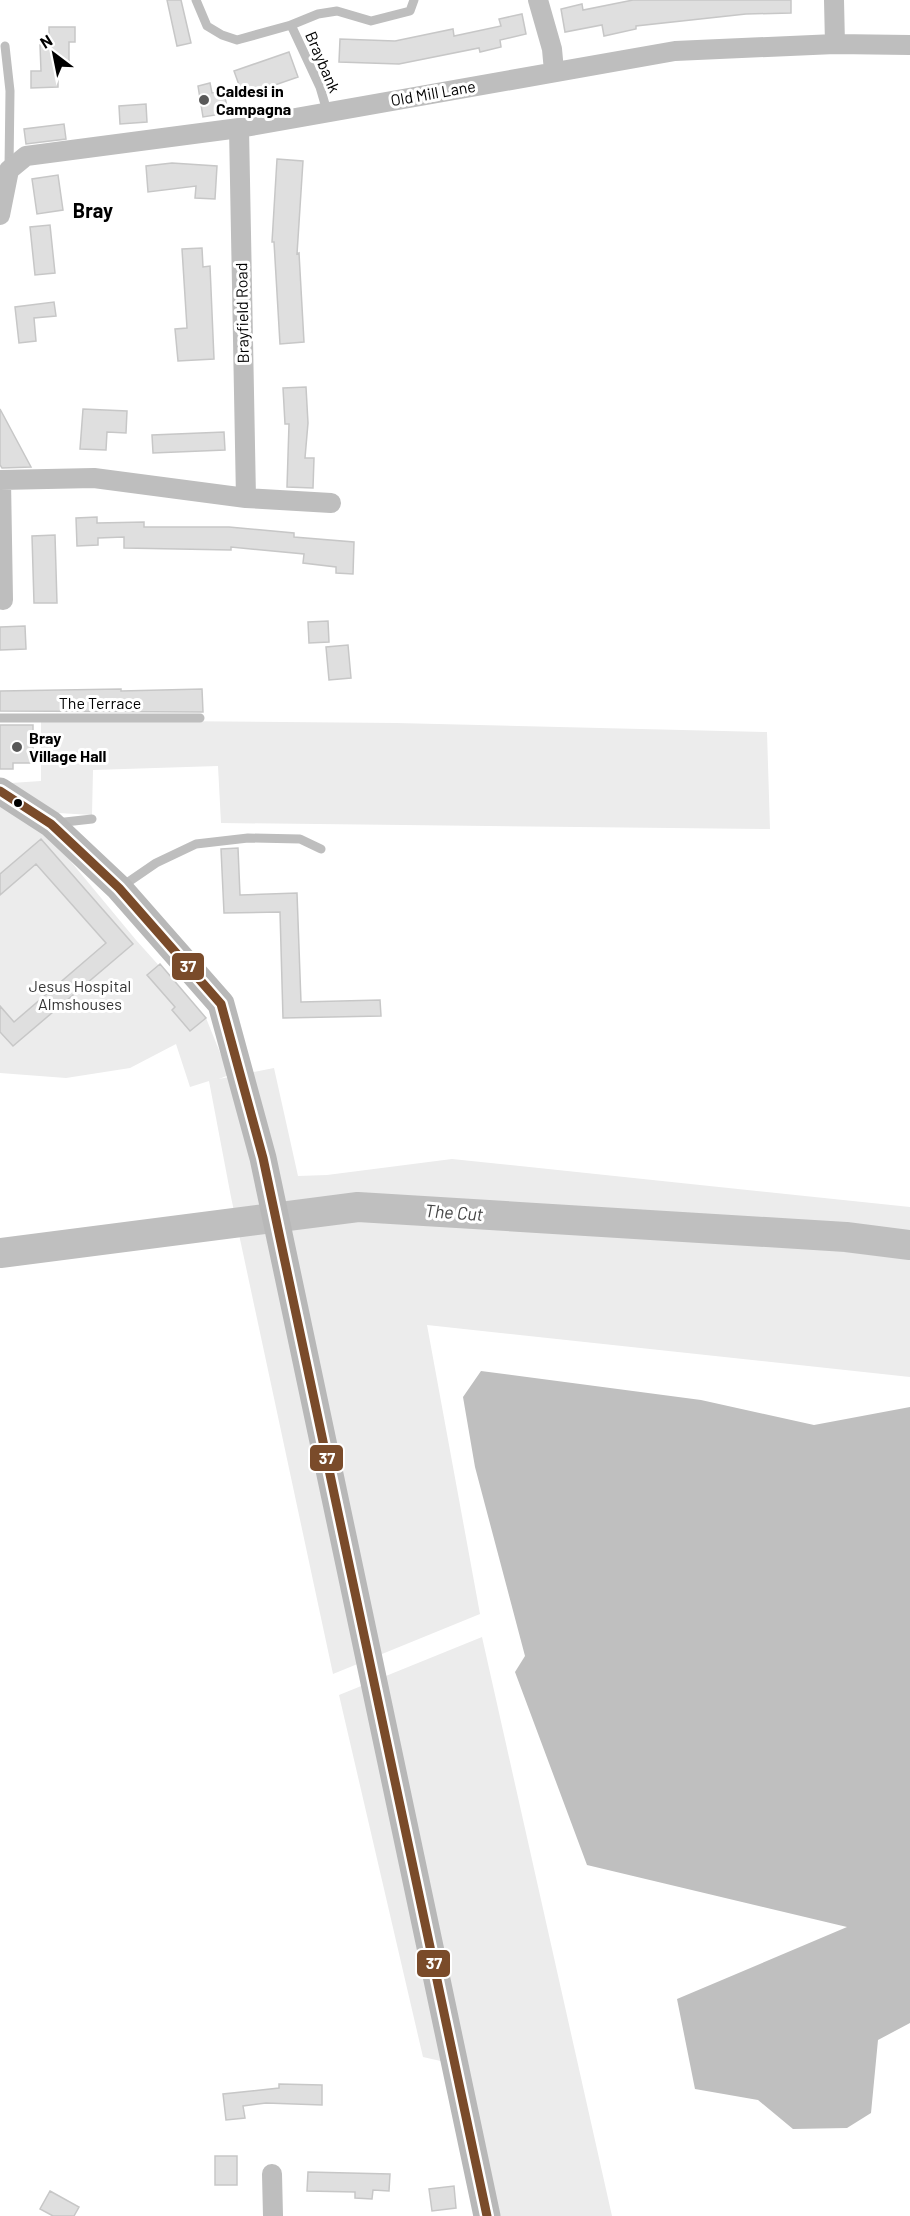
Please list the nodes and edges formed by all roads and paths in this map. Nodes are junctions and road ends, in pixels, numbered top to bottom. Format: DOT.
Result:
graph roads {
  1 [pos="196,0"];
  2 [pos="414,0"];
  3 [pos="538,0"];
  4 [pos="834,0"];
  5 [pos="291,25"];
  6 [pos="835,44"];
  7 [pos="910,45"];
  8 [pos="5,46"];
  9 [pos="555,71"];
  10 [pos="327,111"];
  11 [pos="239,128"];
  12 [pos="4,170"];
  13 [pos="0,215"];
  14 [pos="0,480"];
  15 [pos="246,498"];
  16 [pos="331,503"];
  17 [pos="3,600"];
  18 [pos="0,718"];
  19 [pos="200,718"];
  20 [pos="0,791"];
  21 [pos="92,819"];
  22 [pos="51,824"];
  23 [pos="321,849"];
  24 [pos="119,888"];
  25 [pos="272,2174"];
  26 [pos="273,2216"];
  27 [pos="487,2216"];
  1 -- 5 [label="lane, Braybank"];
  2 -- 5 [label="lane, Braybank"];
  3 -- 9 [label="street"];
  4 -- 6 [label="street"];
  5 -- 10 [label="lane, Braybank"];
  6 -- 7 [label="street, Old Mill Lane"];
  6 -- 9 [label="street, Old Mill Lane"];
  8 -- 12 [label="lane"];
  9 -- 10 [label="street, Old Mill Lane"];
  10 -- 11 [label="street, Old Mill Lane"];
  11 -- 12 [label="street, Old Mill Lane"];
  11 -- 15 [label="street, Brayfield Road"];
  12 -- 13 [label="street"];
  14 -- 15 [label="street"];
  14 -- 17 [label="street"];
  15 -- 16 [label="street"];
  18 -- 19 [label="lane, The Terrace"];
  20 -- 22 [label="main road"];
  21 -- 22 [label="lane"];
  22 -- 24 [label="main road"];
  23 -- 24 [label="lane"];
  24 -- 27 [label="main road"];
  25 -- 26 [label="street"];
}
